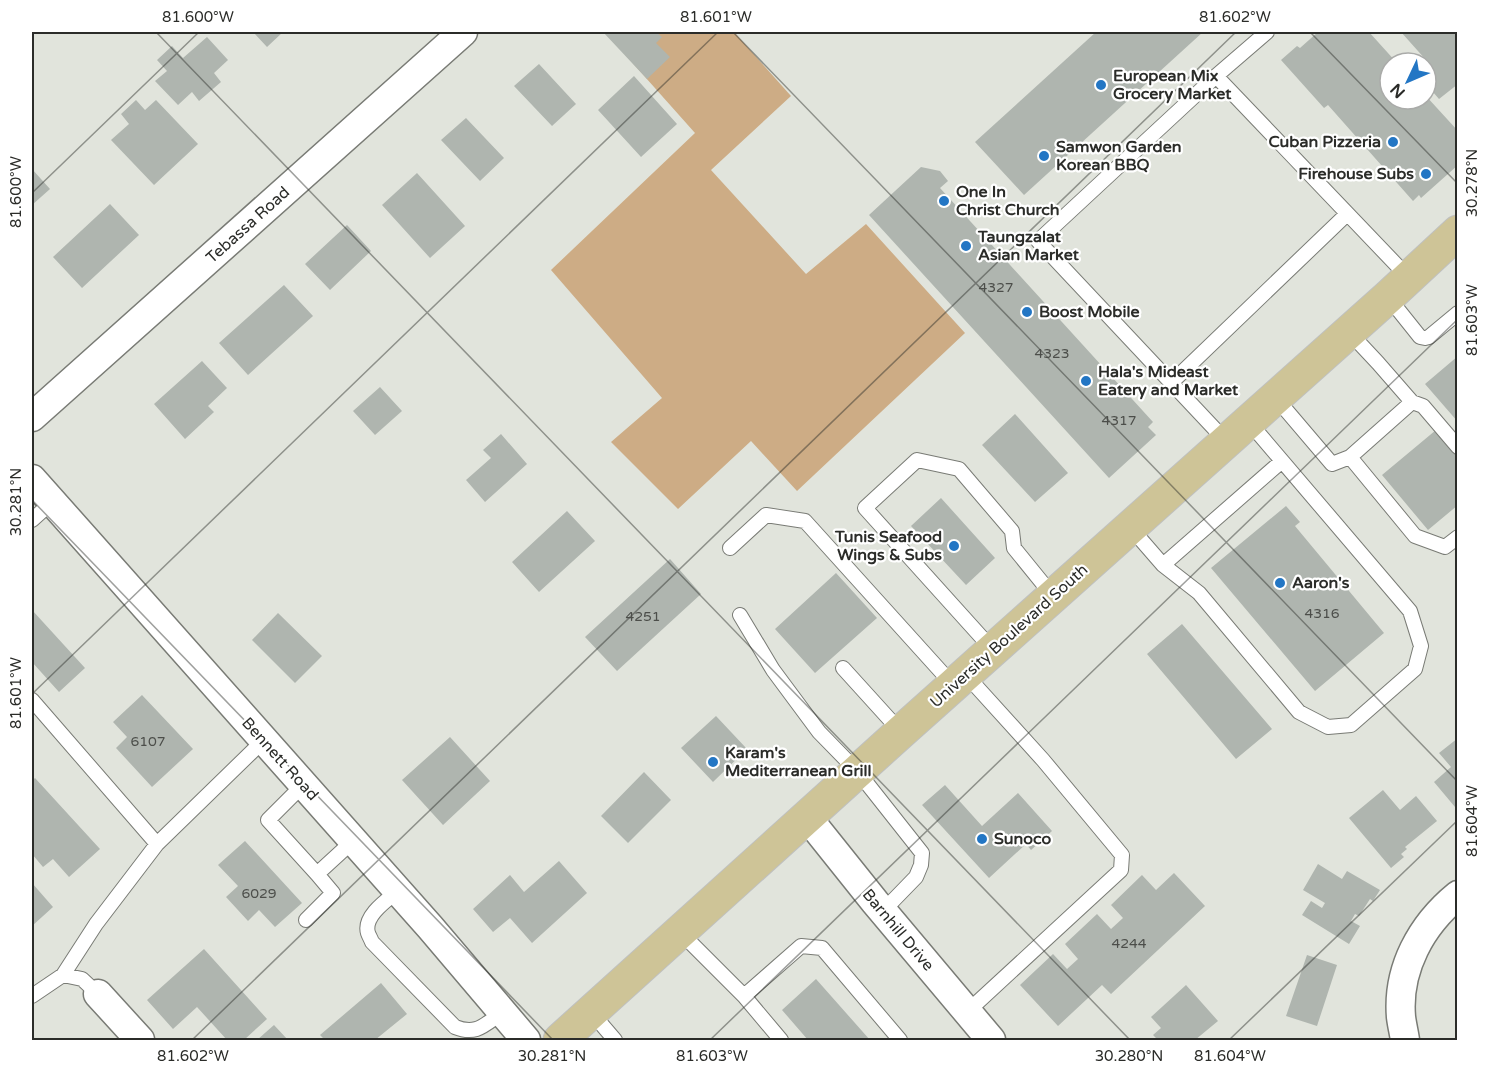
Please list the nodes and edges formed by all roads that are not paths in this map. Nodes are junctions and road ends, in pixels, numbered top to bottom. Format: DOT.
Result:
graph roads {
  1 [pos="463,32"];
  2 [pos="1267,32"];
  3 [pos="1216,76"];
  4 [pos="1347,214"];
  5 [pos="1457,233"];
  6 [pos="1398,287"];
  7 [pos="1458,313"];
  8 [pos="1348,332"];
  9 [pos="1172,382"];
  10 [pos="1275,397"];
  11 [pos="1412,402"];
  12 [pos="32,417"];
  13 [pos="1237,431"];
  14 [pos="1458,447"];
  15 [pos="1350,457"];
  16 [pos="1282,461"];
  17 [pos="32,479"];
  18 [pos="42,511"];
  19 [pos="1130,527"];
  20 [pos="1458,537"];
  21 [pos="730,548"];
  22 [pos="1163,565"];
  23 [pos="1053,596"];
  24 [pos="740,615"];
  25 [pos="993,650"];
  26 [pos="843,668"];
  27 [pos="960,680"];
  28 [pos="32,700"];
  29 [pos="902,732"];
  30 [pos="264,740"];
  31 [pos="858,772"];
  32 [pos="303,785"];
  33 [pos="807,817"];
  34 [pos="353,840"];
  35 [pos="158,844"];
  36 [pos="317,874"];
  37 [pos="398,891"];
  38 [pos="1458,895"];
  39 [pos="883,912"];
  40 [pos="306,920"];
  41 [pos="680,932"];
  42 [pos="63,975"];
  43 [pos="98,994"];
  44 [pos="32,996"];
  45 [pos="744,996"];
  46 [pos="503,1012"];
  47 [pos="591,1012"];
  48 [pos="967,1012"];
  49 [pos="140,1041"];
  50 [pos="526,1041"];
  51 [pos="560,1041"];
  52 [pos="615,1041"];
  53 [pos="781,1041"];
  54 [pos="900,1041"];
  55 [pos="991,1041"];
  56 [pos="1405,1041"];
  1 -- 12 [label="street, Tebassa Road"];
  2 -- 3 [label="lane"];
  3 -- 4 [label="lane"];
  3 -- 9 [label="lane"];
  4 -- 6 [label="lane"];
  4 -- 9 [label="lane"];
  5 -- 6 [label="main road, University Boulevard South"];
  6 -- 7 [label="lane"];
  6 -- 8 [label="main road, University Boulevard South"];
  8 -- 10 [label="main road, University Boulevard South"];
  8 -- 11 [label="lane"];
  9 -- 13 [label="lane"];
  10 -- 13 [label="main road, University Boulevard South"];
  10 -- 15 [label="lane"];
  11 -- 14 [label="lane"];
  11 -- 15 [label="lane"];
  13 -- 16 [label="lane"];
  13 -- 19 [label="main road, University Boulevard South"];
  15 -- 20 [label="lane"];
  16 -- 22 [label="lane"];
  16 -- 22 [label="lane"];
  17 -- 18 [label="street, Bennett Road"];
  18 -- 30 [label="street, Bennett Road"];
  19 -- 22 [label="lane"];
  19 -- 23 [label="main road, University Boulevard South"];
  21 -- 27 [label="lane"];
  23 -- 25 [label="main road, University Boulevard South"];
  23 -- 25 [label="lane"];
  24 -- 31 [label="lane"];
  25 -- 27 [label="main road, University Boulevard South"];
  26 -- 29 [label="lane"];
  27 -- 29 [label="main road, University Boulevard South"];
  27 -- 48 [label="lane"];
  28 -- 35 [label="lane"];
  29 -- 31 [label="main road, University Boulevard South"];
  30 -- 32 [label="street, Bennett Road"];
  30 -- 35 [label="lane"];
  31 -- 33 [label="main road, University Boulevard South"];
  31 -- 39 [label="lane"];
  32 -- 34 [label="street, Bennett Road"];
  32 -- 36 [label="lane"];
  33 -- 39 [label="street, Barnhill Drive"];
  33 -- 41 [label="main road, University Boulevard South"];
  34 -- 36 [label="lane"];
  34 -- 37 [label="street, Bennett Road"];
  35 -- 42 [label="lane"];
  36 -- 40 [label="lane"];
  37 -- 46 [label="street, Bennett Road"];
  37 -- 46 [label="lane"];
  38 -- 56 [label="street"];
  39 -- 48 [label="street, Barnhill Drive"];
  41 -- 45 [label="lane"];
  41 -- 47 [label="main road, University Boulevard South"];
  42 -- 43 [label="lane"];
  42 -- 44 [label="lane"];
  43 -- 49 [label="street"];
  45 -- 53 [label="lane"];
  45 -- 54 [label="lane"];
  46 -- 50 [label="street, Bennett Road"];
  47 -- 51 [label="main road, University Boulevard South"];
  47 -- 52 [label="lane"];
  48 -- 55 [label="street, Barnhill Drive"];
}
